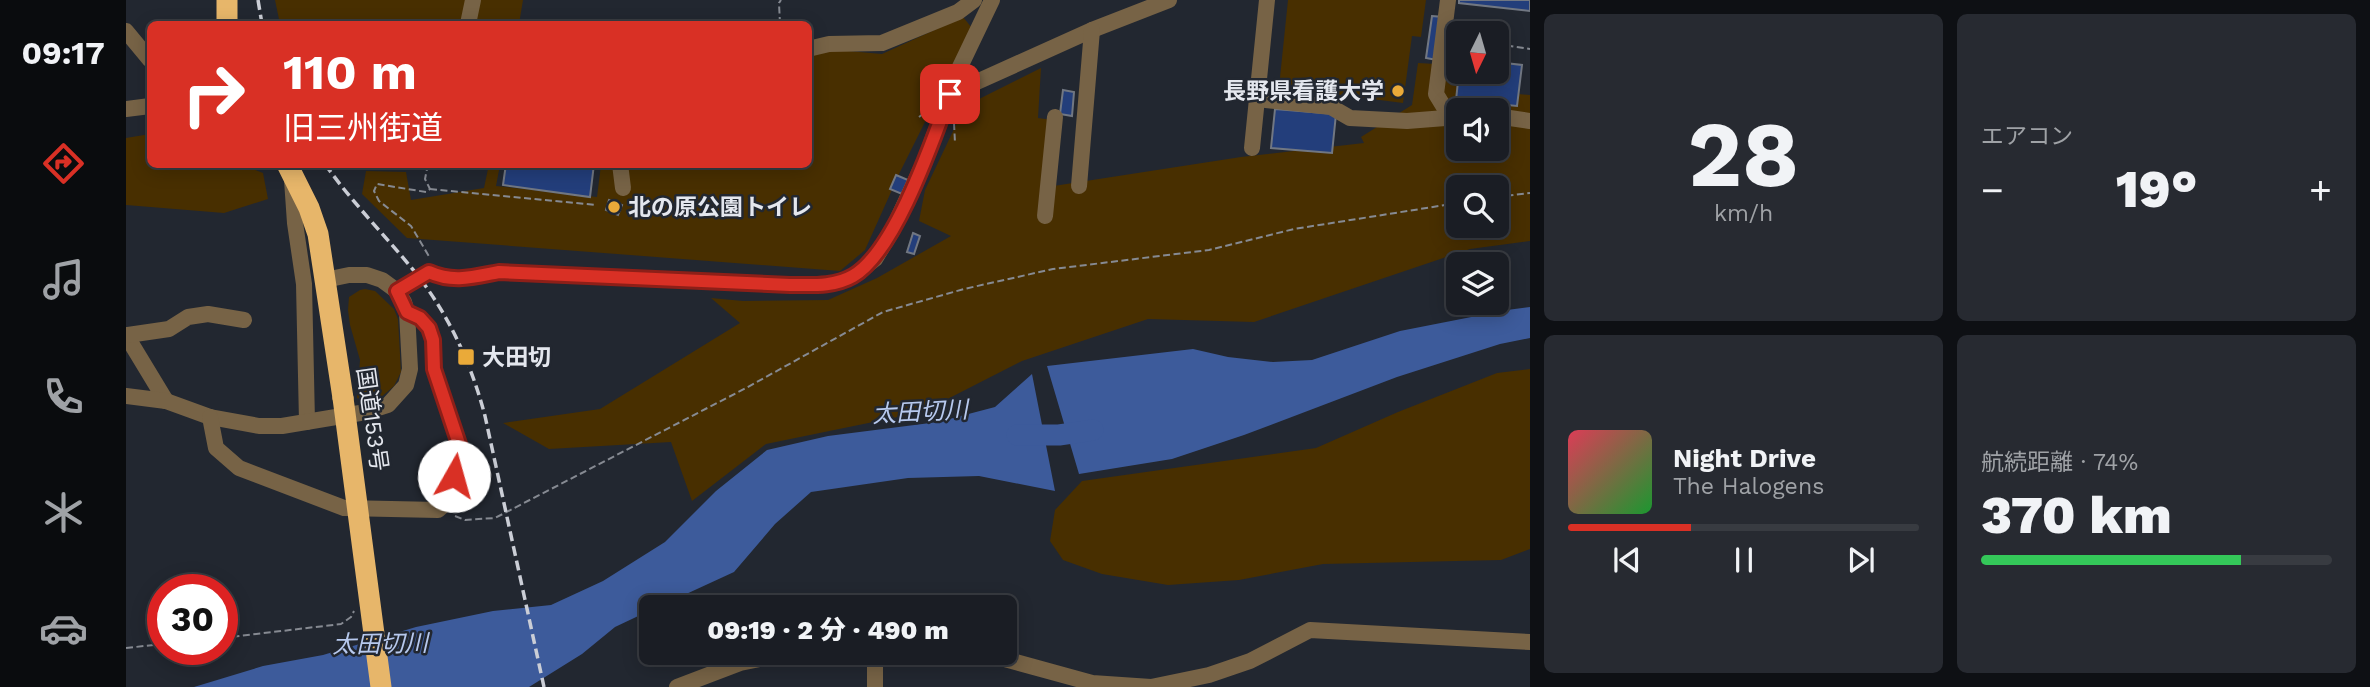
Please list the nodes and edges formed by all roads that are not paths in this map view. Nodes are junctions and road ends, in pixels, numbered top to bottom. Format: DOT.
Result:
graph roads {
  1 [pos="227,0"];
  2 [pos="473,0"];
  3 [pos="974,0"];
  4 [pos="992,0"];
  5 [pos="1168,0"];
  6 [pos="1268,0"];
  7 [pos="1448,0"];
  8 [pos="227,21"];
  9 [pos="469,21"];
  10 [pos="1092,30"];
  11 [pos="126,31"];
  12 [pos="812,48"];
  13 [pos="147,56"];
  14 [pos="950,94"];
  15 [pos="1257,99"];
  16 [pos="147,106"];
  17 [pos="1446,107"];
  18 [pos="126,108"];
  19 [pos="1055,117"];
  20 [pos="1446,118"];
  21 [pos="1509,118"];
  22 [pos="1530,121"];
  23 [pos="1252,148"];
  24 [pos="1051,159"];
  25 [pos="1081,162"];
  26 [pos="620,168"];
  27 [pos="290,169"];
  28 [pos="1079,186"];
  29 [pos="623,188"];
  30 [pos="1045,216"];
  31 [pos="325,280"];
  32 [pos="397,291"];
  33 [pos="407,312"];
  34 [pos="244,320"];
  35 [pos="127,335"];
  36 [pos="126,396"];
  37 [pos="166,401"];
  38 [pos="211,416"];
  39 [pos="307,422"];
  40 [pos="1530,642"];
  41 [pos="1017,662"];
  42 [pos="735,665"];
  43 [pos="875,665"];
  44 [pos="381,687"];
  45 [pos="677,687"];
  46 [pos="875,687"];
  1 -- 8 [label="highway"];
  2 -- 9 [label="street"];
  3 -- 12 [label="street"];
  4 -- 14 [label="street"];
  5 -- 10 [label="street"];
  6 -- 15 [label="street"];
  7 -- 17 [label="street"];
  10 -- 14 [label="street"];
  10 -- 25 [label="street"];
  11 -- 13 [label="street"];
  14 -- 32 [label="street"];
  15 -- 20 [label="street"];
  15 -- 23 [label="street"];
  16 -- 18 [label="street"];
  19 -- 24 [label="street"];
  21 -- 22 [label="street"];
  24 -- 25 [label="street"];
  24 -- 30 [label="street"];
  25 -- 28 [label="street"];
  26 -- 29 [label="street"];
  27 -- 31 [label="highway, 国道153号"];
  27 -- 39 [label="street"];
  31 -- 32 [label="street"];
  31 -- 44 [label="highway, 国道153号, bridge"];
  32 -- 33 [label="street"];
  33 -- 38 [label="street"];
  33 -- 39 [label="street"];
  34 -- 35 [label="street"];
  35 -- 37 [label="street"];
  36 -- 37 [label="street"];
  37 -- 38 [label="street"];
  38 -- 39 [label="street"];
  40 -- 41 [label="street"];
  42 -- 45 [label="street"];
  43 -- 46 [label="street"];
}
